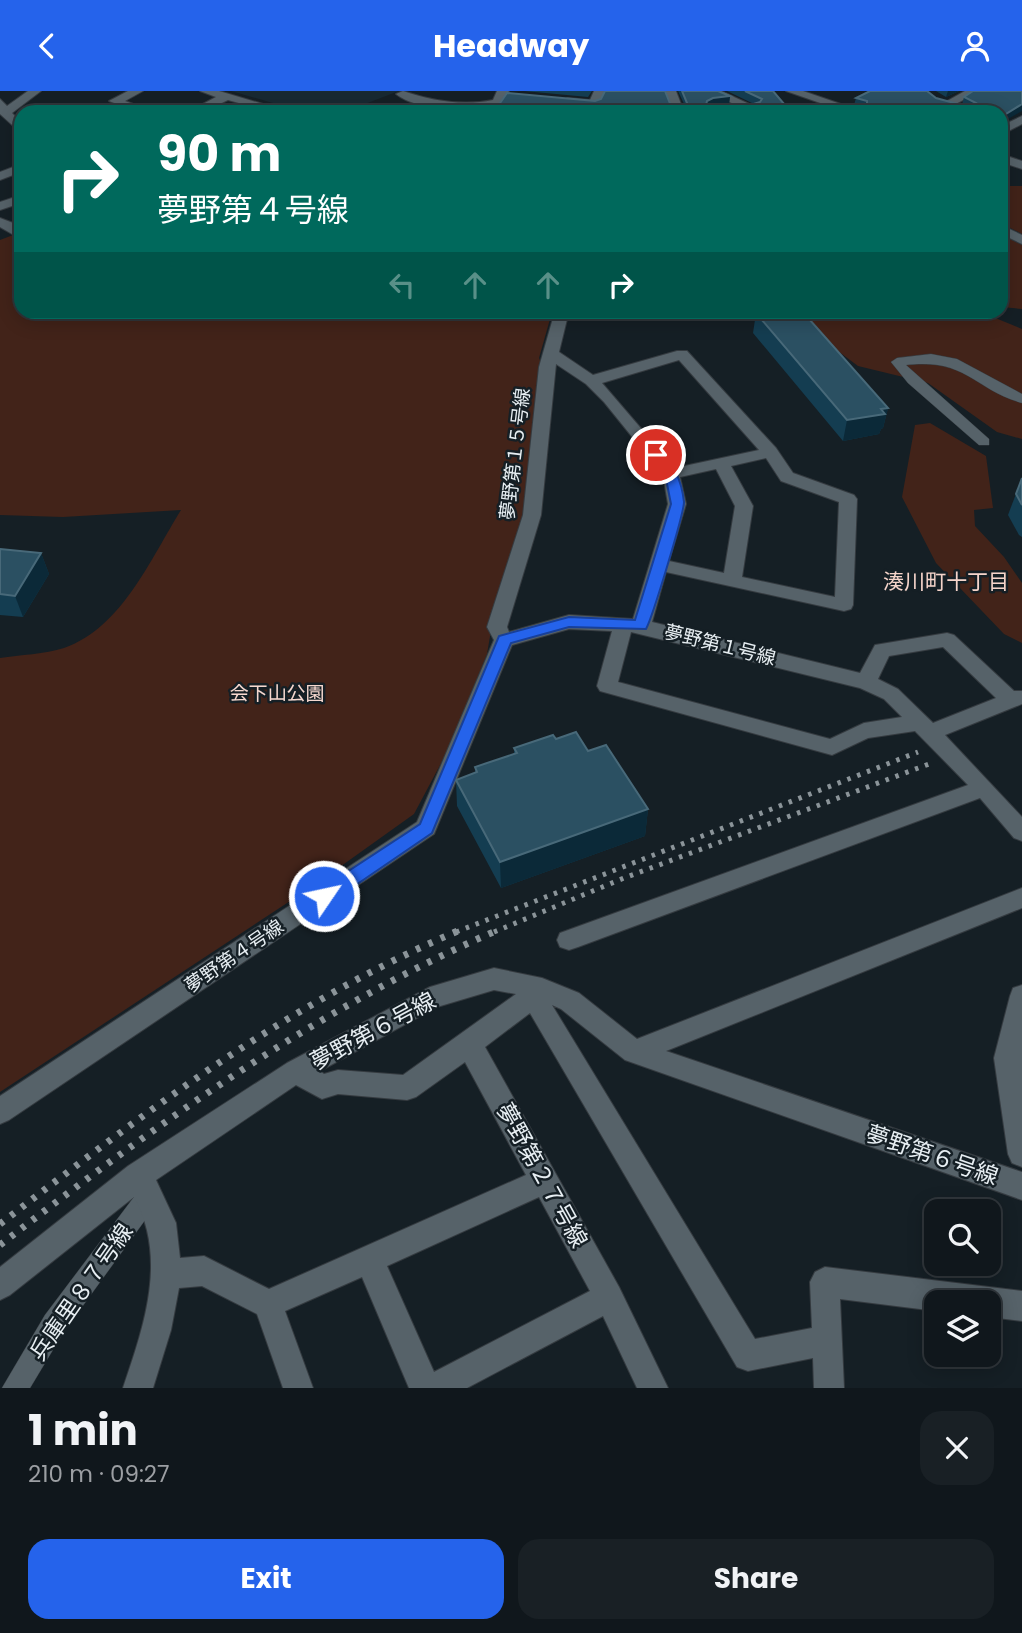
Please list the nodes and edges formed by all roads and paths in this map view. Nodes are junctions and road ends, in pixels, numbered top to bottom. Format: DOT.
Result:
graph roads {
  1 [pos="35,91"];
  2 [pos="137,91"];
  3 [pos="206,91"];
  4 [pos="600,91"];
  5 [pos="712,91"];
  6 [pos="792,91"];
  7 [pos="974,91"];
  8 [pos="506,93"];
  9 [pos="402,94"];
  10 [pos="226,97"];
  11 [pos="933,98"];
  12 [pos="560,100"];
  13 [pos="18,105"];
  14 [pos="129,105"];
  15 [pos="209,105"];
  16 [pos="254,105"];
  17 [pos="429,105"];
  18 [pos="486,105"];
  19 [pos="742,105"];
  20 [pos="836,105"];
  21 [pos="946,105"];
  22 [pos="560,319"];
  23 [pos="550,353"];
  24 [pos="591,381"];
  25 [pos="1022,399"];
  26 [pos="984,442"];
  27 [pos="770,452"];
  28 [pos="721,463"];
  29 [pos="671,474"];
  30 [pos="659,565"];
  31 [pos="732,581"];
  32 [pos="633,625"];
  33 [pos="505,640"];
  34 [pos="866,682"];
  35 [pos="1016,698"];
  36 [pos="925,727"];
  37 [pos="984,789"];
  38 [pos="1022,832"];
  39 [pos="1022,898"];
  40 [pos="569,940"];
  41 [pos="537,992"];
  42 [pos="1022,996"];
  43 [pos="469,1044"];
  44 [pos="634,1052"];
  45 [pos="296,1071"];
  46 [pos="0,1111"];
  47 [pos="1022,1154"];
  48 [pos="546,1180"];
  49 [pos="1022,1186"];
  50 [pos="143,1187"];
  51 [pos="369,1259"];
  52 [pos="166,1274"];
  53 [pos="0,1285"];
  54 [pos="924,1294"];
  55 [pos="609,1297"];
  56 [pos="268,1304"];
  57 [pos="1001,1304"];
  58 [pos="1022,1307"];
  59 [pos="827,1340"];
  60 [pos="15,1388"];
  61 [pos="138,1388"];
  62 [pos="298,1388"];
  63 [pos="425,1388"];
  64 [pos="435,1388"];
  65 [pos="653,1388"];
  66 [pos="829,1388"];
  1 -- 13 [label="street"];
  2 -- 14 [label="street"];
  3 -- 10 [label="street"];
  4 -- 12 [label="street"];
  5 -- 19 [label="street"];
  6 -- 20 [label="street"];
  7 -- 21 [label="street"];
  8 -- 18 [label="street"];
  9 -- 17 [label="street"];
  10 -- 15 [label="street"];
  10 -- 16 [label="street"];
  11 -- 21 [label="street"];
  22 -- 23 [label="street, 夢野第１５号線"];
  23 -- 24 [label="street"];
  23 -- 33 [label="street, 夢野第１５号線"];
  24 -- 27 [label="street"];
  24 -- 29 [label="street"];
  25 -- 26 [label="lane"];
  27 -- 28 [label="street"];
  27 -- 31 [label="street"];
  28 -- 29 [label="street"];
  28 -- 31 [label="street"];
  29 -- 30 [label="street, 夢野第１号線"];
  30 -- 31 [label="street"];
  30 -- 32 [label="street, 夢野第１号線"];
  32 -- 33 [label="street"];
  32 -- 34 [label="street, 夢野第１号線"];
  32 -- 36 [label="street"];
  33 -- 46 [label="street, 夢野第４号線"];
  34 -- 35 [label="street"];
  34 -- 36 [label="street, 夢野第１号線"];
  35 -- 36 [label="street"];
  36 -- 37 [label="street, 夢野第１号線"];
  37 -- 38 [label="street, 夢野第１号線"];
  37 -- 40 [label="street"];
  39 -- 44 [label="street"];
  41 -- 43 [label="street"];
  41 -- 44 [label="street, 夢野第６号線"];
  41 -- 45 [label="street, 夢野第６号線"];
  41 -- 59 [label="street"];
  42 -- 47 [label="street"];
  43 -- 45 [label="street"];
  43 -- 48 [label="street, 夢野第２７号線"];
  44 -- 49 [label="street, 夢野第６号線"];
  45 -- 50 [label="street, 夢野第６号線"];
  48 -- 51 [label="street"];
  48 -- 55 [label="street, 夢野第２７号線"];
  50 -- 52 [label="street"];
  50 -- 53 [label="street, 夢野第６号線"];
  50 -- 60 [label="lane, 兵庫里８７号線"];
  51 -- 56 [label="street"];
  51 -- 63 [label="street"];
  52 -- 56 [label="street"];
  52 -- 61 [label="street"];
  54 -- 59 [label="street"];
  55 -- 64 [label="street"];
  55 -- 65 [label="street, 夢野第２７号線"];
  56 -- 62 [label="street"];
  57 -- 58 [label="street"];
  59 -- 66 [label="street"];
}
